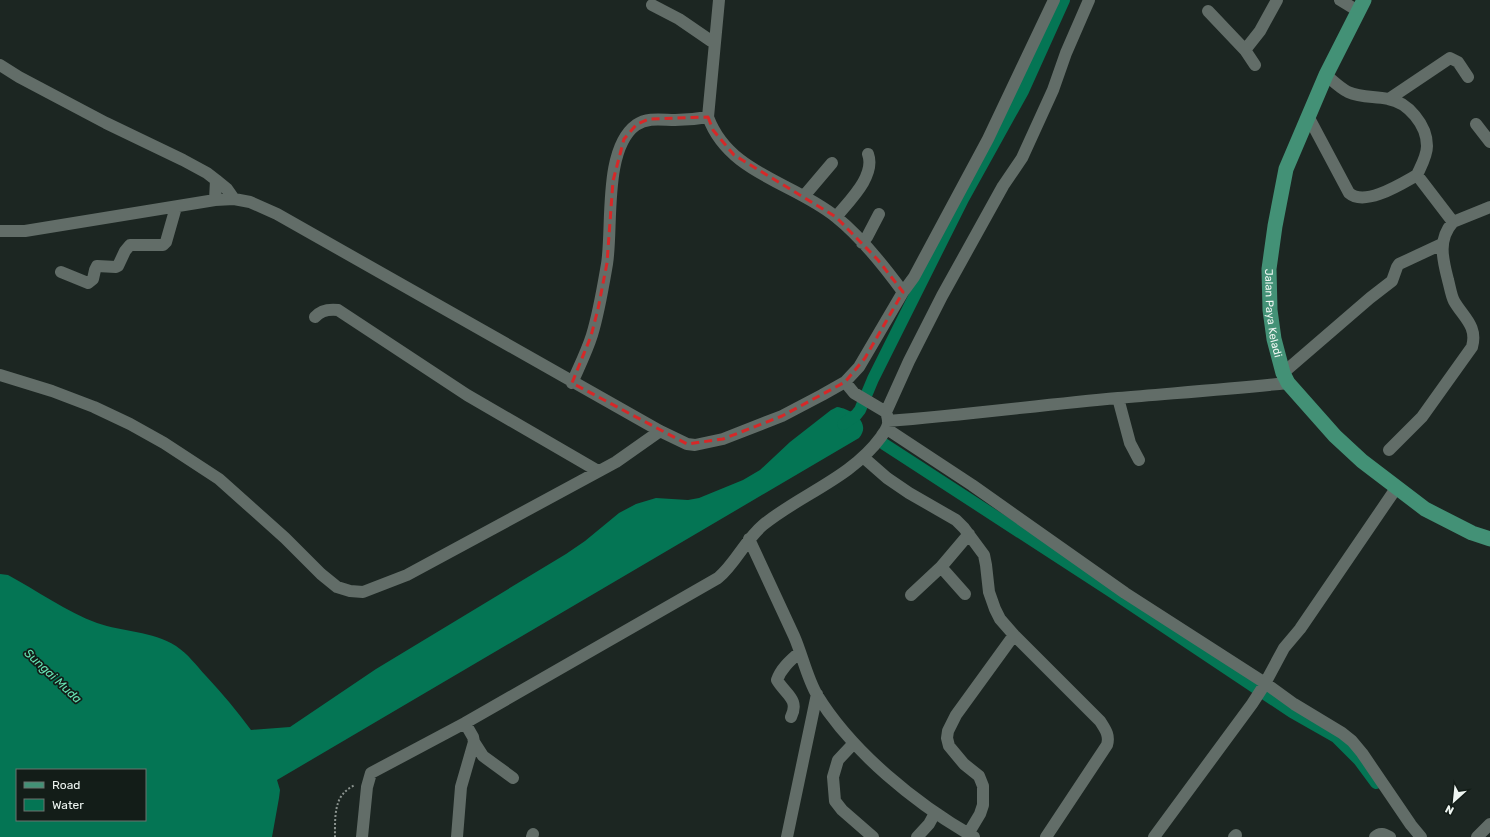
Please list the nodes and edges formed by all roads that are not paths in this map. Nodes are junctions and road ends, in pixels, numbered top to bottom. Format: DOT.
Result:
graph roads {
  1 [pos="719,0"];
  2 [pos="1054,0"];
  3 [pos="1089,0"];
  4 [pos="1277,0"];
  5 [pos="1340,0"];
  6 [pos="652,5"];
  7 [pos="1361,5"];
  8 [pos="1208,11"];
  9 [pos="714,43"];
  10 [pos="1245,50"];
  11 [pos="0,65"];
  12 [pos="1256,65"];
  13 [pos="1326,75"];
  14 [pos="1468,78"];
  15 [pos="1389,98"];
  16 [pos="1308,116"];
  17 [pos="708,118"];
  18 [pos="1476,124"];
  19 [pos="1490,142"];
  20 [pos="868,154"];
  21 [pos="832,164"];
  22 [pos="1417,175"];
  23 [pos="216,180"];
  24 [pos="804,196"];
  25 [pos="234,199"];
  26 [pos="215,200"];
  27 [pos="176,206"];
  28 [pos="1490,207"];
  29 [pos="879,214"];
  30 [pos="836,217"];
  31 [pos="1452,222"];
  32 [pos="0,231"];
  33 [pos="862,243"];
  34 [pos="1442,244"];
  35 [pos="61,272"];
  36 [pos="903,292"];
  37 [pos="315,317"];
  38 [pos="0,375"];
  39 [pos="1285,378"];
  40 [pos="845,382"];
  41 [pos="572,383"];
  42 [pos="1118,398"];
  43 [pos="885,417"];
  44 [pos="660,432"];
  45 [pos="1389,450"];
  46 [pos="863,457"];
  47 [pos="1139,460"];
  48 [pos="598,471"];
  49 [pos="1397,487"];
  50 [pos="969,534"];
  51 [pos="749,539"];
  52 [pos="1490,539"];
  53 [pos="941,567"];
  54 [pos="965,594"];
  55 [pos="911,595"];
  56 [pos="1014,636"];
  57 [pos="800,652"];
  58 [pos="1264,685"];
  59 [pos="817,694"];
  60 [pos="791,717"];
  61 [pos="465,723"];
  62 [pos="474,742"];
  63 [pos="854,743"];
  64 [pos="513,778"];
  65 [pos="935,814"];
  66 [pos="1490,824"];
  67 [pos="971,835"];
  68 [pos="362,837"];
  69 [pos="457,837"];
  70 [pos="787,837"];
  71 [pos="873,837"];
  72 [pos="918,837"];
  73 [pos="1046,837"];
  74 [pos="1154,837"];
  75 [pos="1375,837"];
  76 [pos="1390,837"];
  77 [pos="1421,837"];
  78 [pos="1477,837"];
  1 -- 9 [label="street"];
  2 -- 36 [label="street"];
  3 -- 43 [label="street"];
  4 -- 10 [label="street"];
  5 -- 7 [label="street"];
  6 -- 9 [label="street"];
  7 -- 13 [label="main road, Jalan Paya Keladi"];
  8 -- 10 [label="street"];
  9 -- 17 [label="street"];
  10 -- 12 [label="street"];
  11 -- 23 [label="street"];
  13 -- 15 [label="street"];
  13 -- 16 [label="main road, Jalan Paya Keladi"];
  14 -- 15 [label="street"];
  15 -- 22 [label="street"];
  16 -- 22 [label="street"];
  16 -- 39 [label="main road, Jalan Paya Keladi"];
  17 -- 24 [label="street"];
  17 -- 41 [label="street"];
  18 -- 19 [label="street"];
  20 -- 30 [label="street"];
  21 -- 24 [label="street"];
  22 -- 31 [label="street"];
  23 -- 25 [label="street"];
  23 -- 26 [label="street"];
  24 -- 30 [label="street"];
  25 -- 26 [label="street"];
  25 -- 41 [label="street"];
  26 -- 27 [label="street"];
  27 -- 32 [label="street"];
  27 -- 35 [label="street"];
  28 -- 31 [label="street"];
  29 -- 33 [label="street"];
  30 -- 33 [label="street"];
  31 -- 34 [label="street"];
  33 -- 36 [label="street"];
  34 -- 39 [label="street"];
  34 -- 45 [label="street"];
  36 -- 40 [label="street"];
  37 -- 48 [label="street"];
  38 -- 48 [label="street"];
  39 -- 42 [label="street"];
  39 -- 49 [label="main road, Jalan Paya Keladi"];
  40 -- 43 [label="street"];
  40 -- 44 [label="street"];
  41 -- 44 [label="street"];
  42 -- 43 [label="street"];
  42 -- 47 [label="street"];
  43 -- 46 [label="street"];
  43 -- 58 [label="street"];
  44 -- 48 [label="street"];
  46 -- 50 [label="street"];
  46 -- 51 [label="street"];
  49 -- 52 [label="main road, Jalan Paya Keladi"];
  49 -- 58 [label="street"];
  50 -- 53 [label="street"];
  50 -- 56 [label="street"];
  51 -- 57 [label="street"];
  51 -- 61 [label="street"];
  53 -- 54 [label="street"];
  53 -- 55 [label="street"];
  56 -- 67 [label="street"];
  56 -- 73 [label="street"];
  57 -- 59 [label="street"];
  57 -- 60 [label="street"];
  58 -- 74 [label="street"];
  58 -- 77 [label="street"];
  59 -- 63 [label="street"];
  59 -- 70 [label="street"];
  61 -- 62 [label="street"];
  61 -- 68 [label="street"];
  62 -- 64 [label="street"];
  62 -- 69 [label="street"];
  63 -- 65 [label="street"];
  63 -- 71 [label="street"];
  65 -- 67 [label="street"];
  65 -- 72 [label="street"];
  66 -- 78 [label="street"];
  75 -- 76 [label="street"];
}
